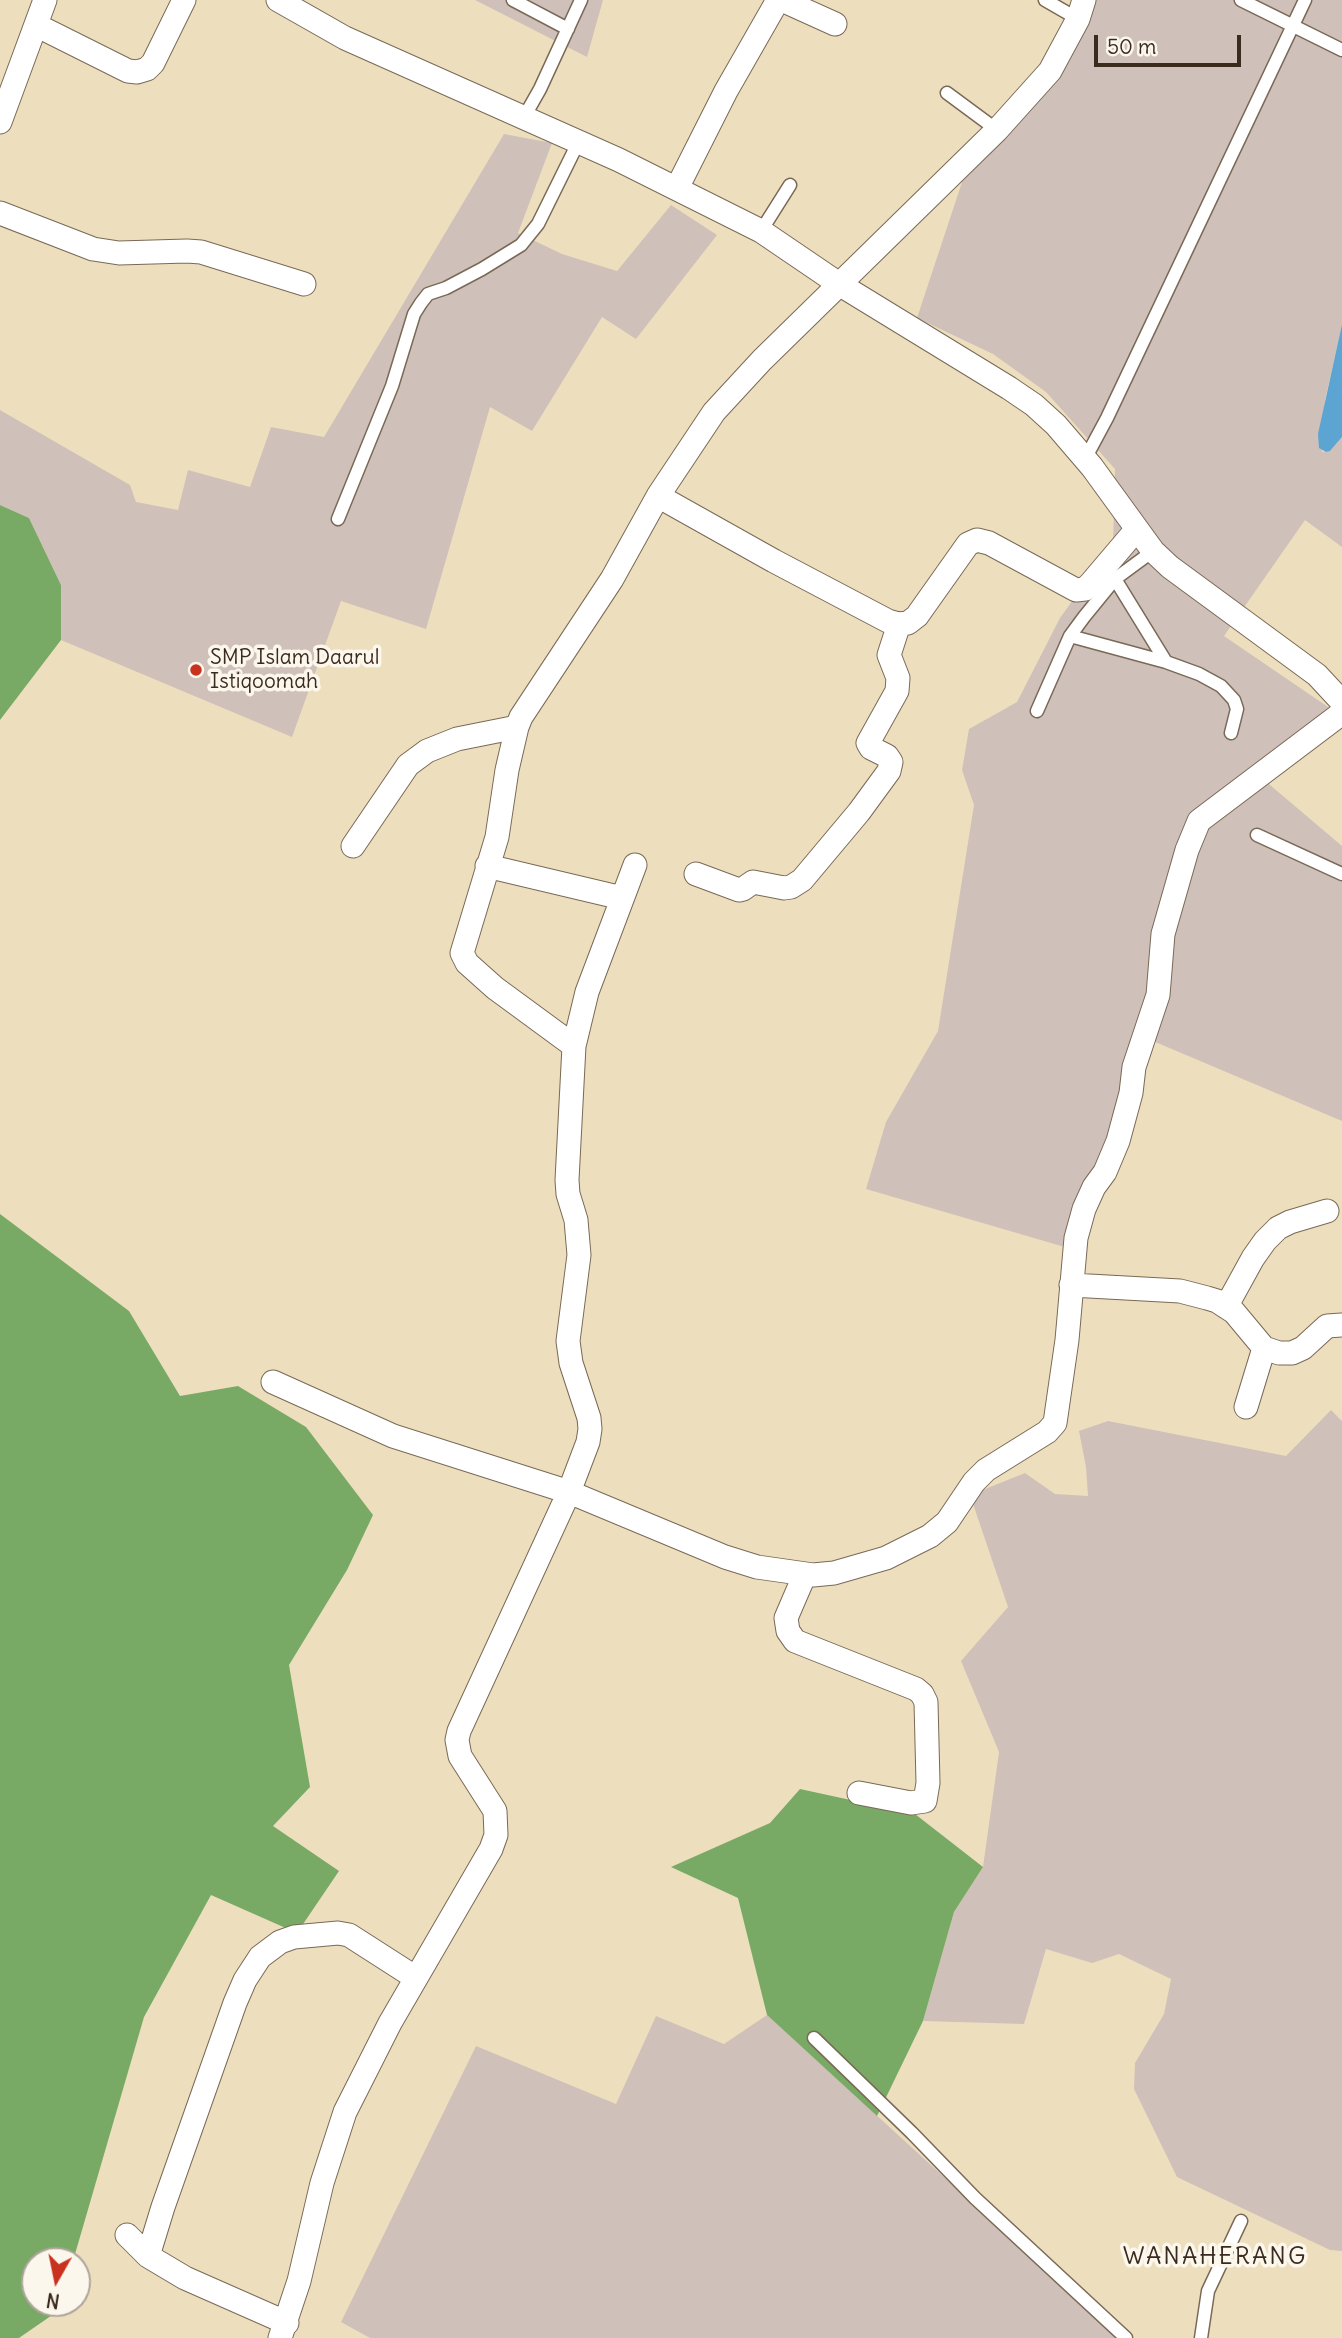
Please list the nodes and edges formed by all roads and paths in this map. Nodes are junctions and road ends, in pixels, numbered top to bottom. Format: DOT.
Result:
graph roads {
  1 [pos="45,0"];
  2 [pos="184,0"];
  3 [pos="278,0"];
  4 [pos="513,0"];
  5 [pos="581,0"];
  6 [pos="780,0"];
  7 [pos="1045,0"];
  8 [pos="1241,0"];
  9 [pos="1305,0"];
  10 [pos="1081,9"];
  11 [pos="835,24"];
  12 [pos="36,25"];
  13 [pos="1293,26"];
  14 [pos="568,29"];
  15 [pos="1342,50"];
  16 [pos="947,93"];
  17 [pos="523,119"];
  18 [pos="0,122"];
  19 [pos="997,130"];
  20 [pos="578,143"];
  21 [pos="790,185"];
  22 [pos="677,188"];
  23 [pos="0,213"];
  24 [pos="761,231"];
  25 [pos="304,284"];
  26 [pos="839,284"];
  27 [pos="1085,459"];
  28 [pos="658,496"];
  29 [pos="338,519"];
  30 [pos="1136,530"];
  31 [pos="1153,551"];
  32 [pos="1115,579"];
  33 [pos="899,624"];
  34 [pos="1070,636"];
  35 [pos="1166,662"];
  36 [pos="1342,703"];
  37 [pos="1037,711"];
  38 [pos="517,727"];
  39 [pos="1231,733"];
  40 [pos="1256,835"];
  41 [pos="354,846"];
  42 [pos="635,864"];
  43 [pos="487,866"];
  44 [pos="696,874"];
  45 [pos="1342,874"];
  46 [pos="622,898"];
  47 [pos="574,1046"];
  48 [pos="1327,1210"];
  49 [pos="1071,1285"];
  50 [pos="1226,1307"];
  51 [pos="1342,1325"];
  52 [pos="1264,1348"];
  53 [pos="273,1382"];
  54 [pos="1246,1407"];
  55 [pos="569,1492"];
  56 [pos="805,1574"];
  57 [pos="859,1793"];
  58 [pos="416,1978"];
  59 [pos="814,2038"];
  60 [pos="1241,2221"];
  61 [pos="127,2235"];
  62 [pos="148,2256"];
  63 [pos="283,2330"];
  64 [pos="1126,2338"];
  65 [pos="1200,2338"];
  1 -- 12 [label="street"];
  2 -- 12 [label="street"];
  3 -- 17 [label="street"];
  4 -- 14 [label="lane"];
  5 -- 14 [label="lane"];
  6 -- 11 [label="street"];
  6 -- 22 [label="street"];
  7 -- 10 [label="lane"];
  8 -- 13 [label="lane"];
  9 -- 13 [label="lane"];
  10 -- 19 [label="street"];
  12 -- 18 [label="street"];
  13 -- 15 [label="lane"];
  13 -- 27 [label="lane"];
  14 -- 17 [label="lane"];
  16 -- 19 [label="lane"];
  17 -- 20 [label="street"];
  19 -- 26 [label="street"];
  20 -- 22 [label="street"];
  20 -- 29 [label="lane"];
  21 -- 24 [label="lane"];
  22 -- 24 [label="street"];
  23 -- 25 [label="street"];
  24 -- 26 [label="street"];
  26 -- 27 [label="street"];
  26 -- 28 [label="street"];
  27 -- 30 [label="street"];
  28 -- 33 [label="street"];
  28 -- 38 [label="street"];
  30 -- 31 [label="street"];
  30 -- 33 [label="street"];
  31 -- 32 [label="lane"];
  31 -- 36 [label="street"];
  32 -- 34 [label="lane"];
  32 -- 35 [label="lane"];
  33 -- 44 [label="street"];
  34 -- 35 [label="lane"];
  34 -- 37 [label="lane"];
  35 -- 39 [label="lane"];
  36 -- 49 [label="street"];
  38 -- 41 [label="street"];
  38 -- 43 [label="street"];
  40 -- 45 [label="lane"];
  42 -- 46 [label="street"];
  43 -- 46 [label="street"];
  43 -- 47 [label="street"];
  46 -- 47 [label="street"];
  47 -- 55 [label="street"];
  48 -- 50 [label="street"];
  49 -- 50 [label="street"];
  49 -- 56 [label="street"];
  50 -- 52 [label="street"];
  51 -- 52 [label="street"];
  52 -- 54 [label="street"];
  53 -- 55 [label="street"];
  55 -- 56 [label="street"];
  55 -- 58 [label="street"];
  56 -- 57 [label="street"];
  58 -- 62 [label="street"];
  58 -- 63 [label="street"];
  59 -- 64 [label="lane"];
  60 -- 65 [label="lane"];
  61 -- 62 [label="street"];
  62 -- 63 [label="street"];
}
